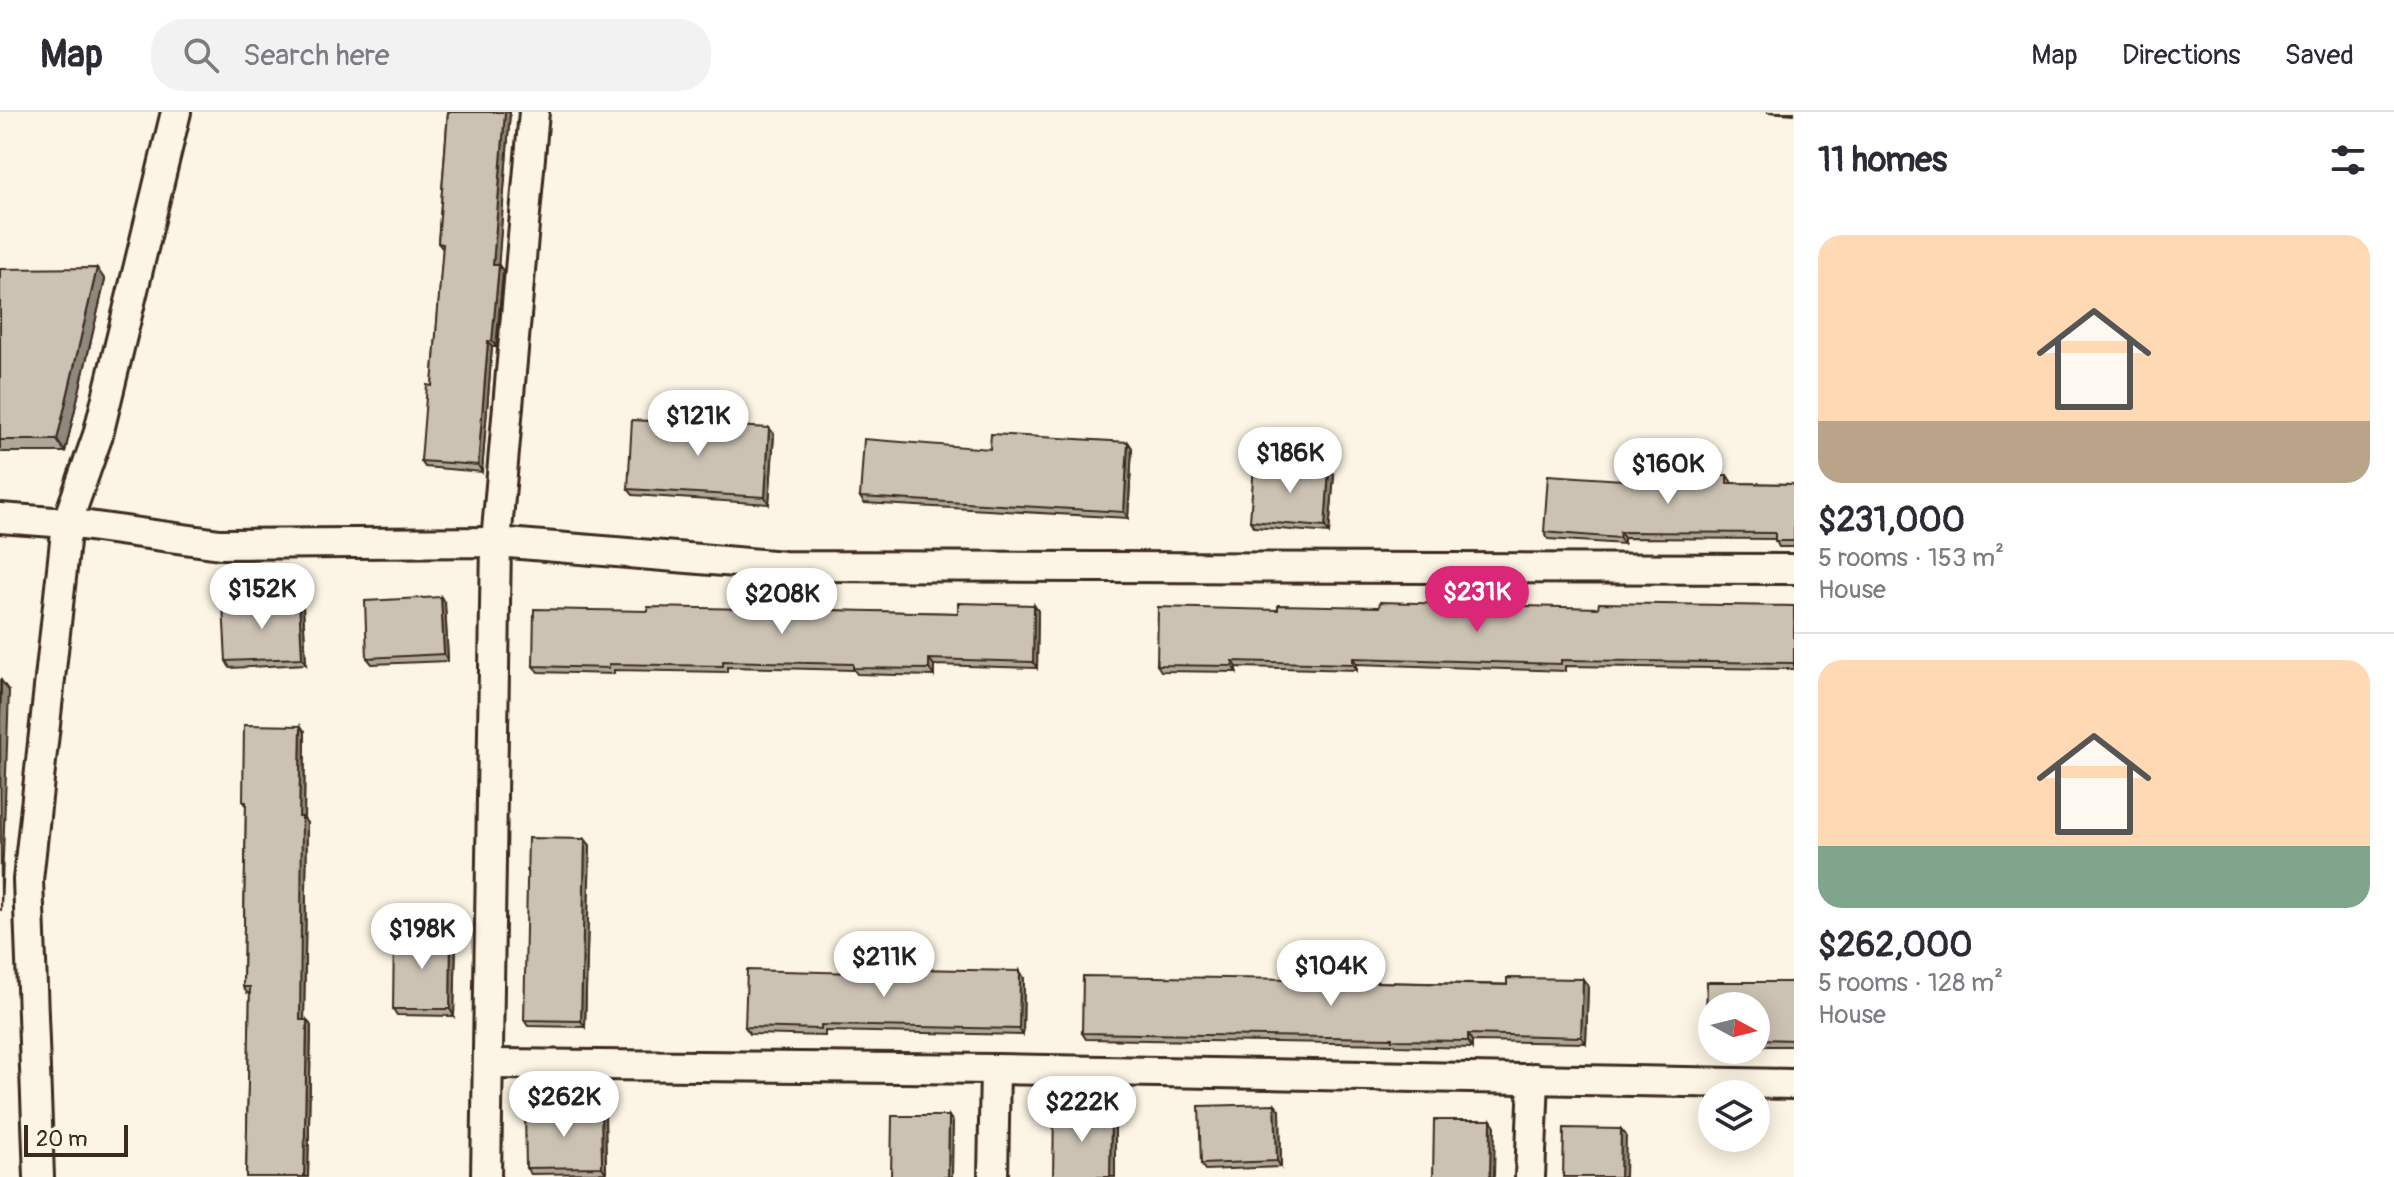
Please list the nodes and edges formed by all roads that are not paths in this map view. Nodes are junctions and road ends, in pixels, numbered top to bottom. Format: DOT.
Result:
graph roads {
  1 [pos="176,112"];
  2 [pos="534,112"];
  3 [pos="0,518"];
  4 [pos="67,523"];
  5 [pos="496,542"];
  6 [pos="1794,569"];
  7 [pos="488,1064"];
  8 [pos="995,1069"];
  9 [pos="1534,1078"];
  10 [pos="1794,1084"];
  11 [pos="39,1177"];
  12 [pos="486,1177"];
  13 [pos="993,1177"];
  14 [pos="1530,1177"];
  1 -- 4 [label="street"];
  2 -- 5 [label="street"];
  3 -- 4 [label="street"];
  4 -- 5 [label="street"];
  4 -- 11 [label="street"];
  5 -- 6 [label="street"];
  5 -- 7 [label="street"];
  7 -- 8 [label="street"];
  7 -- 12 [label="street"];
  8 -- 9 [label="street"];
  8 -- 13 [label="street"];
  9 -- 10 [label="street"];
  9 -- 14 [label="street"];
}
